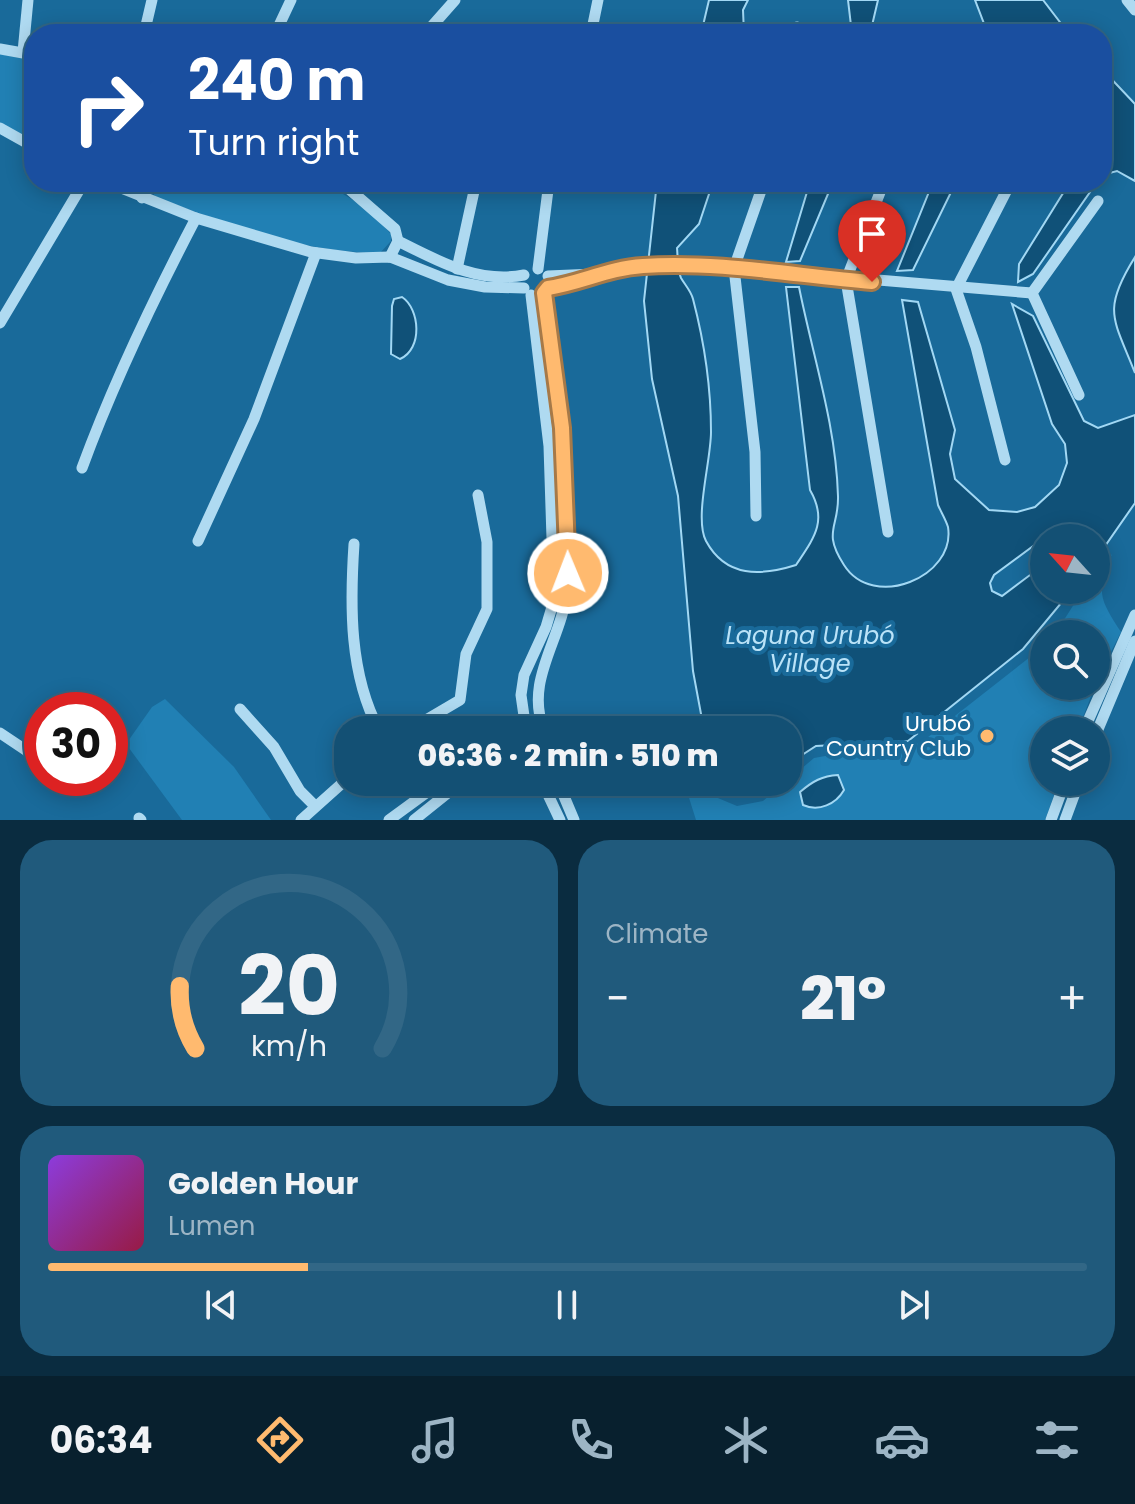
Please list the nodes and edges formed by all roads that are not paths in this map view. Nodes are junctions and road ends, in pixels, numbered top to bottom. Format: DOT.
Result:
graph roads {
  1 [pos="28,0"];
  2 [pos="152,0"];
  3 [pos="291,0"];
  4 [pos="455,0"];
  5 [pos="598,0"];
  6 [pos="1127,0"];
  7 [pos="1135,10"];
  8 [pos="28,24"];
  9 [pos="146,24"];
  10 [pos="280,24"];
  11 [pos="434,24"];
  12 [pos="593,24"];
  13 [pos="0,49"];
  14 [pos="24,52"];
  15 [pos="0,128"];
  16 [pos="24,141"];
  17 [pos="78,192"];
  18 [pos="128,192"];
  19 [pos="145,192"];
  20 [pos="352,192"];
  21 [pos="474,192"];
  22 [pos="548,192"];
  23 [pos="761,192"];
  24 [pos="880,192"];
  25 [pos="1006,192"];
  26 [pos="142,198"];
  27 [pos="1098,201"];
  28 [pos="196,218"];
  29 [pos="398,241"];
  30 [pos="316,253"];
  31 [pos="390,257"];
  32 [pos="734,268"];
  33 [pos="457,269"];
  34 [pos="524,275"];
  35 [pos="846,280"];
  36 [pos="544,281"];
  37 [pos="956,289"];
  38 [pos="527,291"];
  39 [pos="1032,293"];
  40 [pos="0,323"];
  41 [pos="1079,395"];
  42 [pos="1005,460"];
  43 [pos="82,468"];
  44 [pos="478,495"];
  45 [pos="567,509"];
  46 [pos="552,510"];
  47 [pos="756,516"];
  48 [pos="888,532"];
  49 [pos="198,541"];
  50 [pos="354,544"];
  51 [pos="1135,615"];
  52 [pos="1135,641"];
  53 [pos="538,647"];
  54 [pos="549,653"];
  55 [pos="240,709"];
  56 [pos="374,716"];
  57 [pos="433,716"];
  58 [pos="524,716"];
  59 [pos="541,716"];
  60 [pos="1090,716"];
  61 [pos="1104,716"];
  62 [pos="0,733"];
  63 [pos="24,749"];
  64 [pos="334,790"];
  65 [pos="424,796"];
  66 [pos="444,796"];
  67 [pos="549,796"];
  68 [pos="564,796"];
  69 [pos="1060,796"];
  70 [pos="1074,796"];
  71 [pos="315,806"];
  72 [pos="396,818"];
  73 [pos="301,820"];
  74 [pos="414,820"];
  75 [pos="560,820"];
  76 [pos="574,820"];
  77 [pos="1051,820"];
  78 [pos="1065,820"];
  1 -- 8 [label="street"];
  2 -- 9 [label="street"];
  3 -- 10 [label="street"];
  4 -- 11 [label="street"];
  5 -- 12 [label="street"];
  6 -- 7 [label="street"];
  13 -- 14 [label="street"];
  15 -- 16 [label="street"];
  17 -- 40 [label="street"];
  18 -- 26 [label="street"];
  19 -- 26 [label="street"];
  20 -- 29 [label="street"];
  21 -- 33 [label="street"];
  22 -- 36 [label="street"];
  23 -- 32 [label="street"];
  24 -- 35 [label="street"];
  25 -- 37 [label="street"];
  26 -- 28 [label="street"];
  27 -- 39 [label="street"];
  28 -- 30 [label="street"];
  28 -- 43 [label="street"];
  29 -- 31 [label="street"];
  29 -- 33 [label="street"];
  30 -- 31 [label="street"];
  30 -- 49 [label="street"];
  31 -- 38 [label="street"];
  32 -- 35 [label="street"];
  32 -- 36 [label="street"];
  32 -- 47 [label="street"];
  33 -- 34 [label="street"];
  34 -- 36 [label="street"];
  34 -- 38 [label="street"];
  35 -- 37 [label="street"];
  35 -- 48 [label="street"];
  36 -- 38 [label="street"];
  36 -- 45 [label="street"];
  37 -- 39 [label="street"];
  37 -- 42 [label="street"];
  38 -- 46 [label="street"];
  39 -- 41 [label="street"];
  44 -- 57 [label="street"];
  45 -- 46 [label="street"];
  45 -- 54 [label="street"];
  46 -- 53 [label="street"];
  50 -- 56 [label="street"];
  51 -- 60 [label="street"];
  52 -- 61 [label="street"];
  53 -- 54 [label="street"];
  53 -- 58 [label="street"];
  54 -- 59 [label="street"];
  55 -- 71 [label="street"];
  62 -- 63 [label="street"];
  64 -- 71 [label="street"];
  65 -- 72 [label="street"];
  66 -- 74 [label="street"];
  67 -- 75 [label="street"];
  68 -- 76 [label="street"];
  69 -- 77 [label="street"];
  70 -- 78 [label="street"];
  71 -- 73 [label="street"];
}
